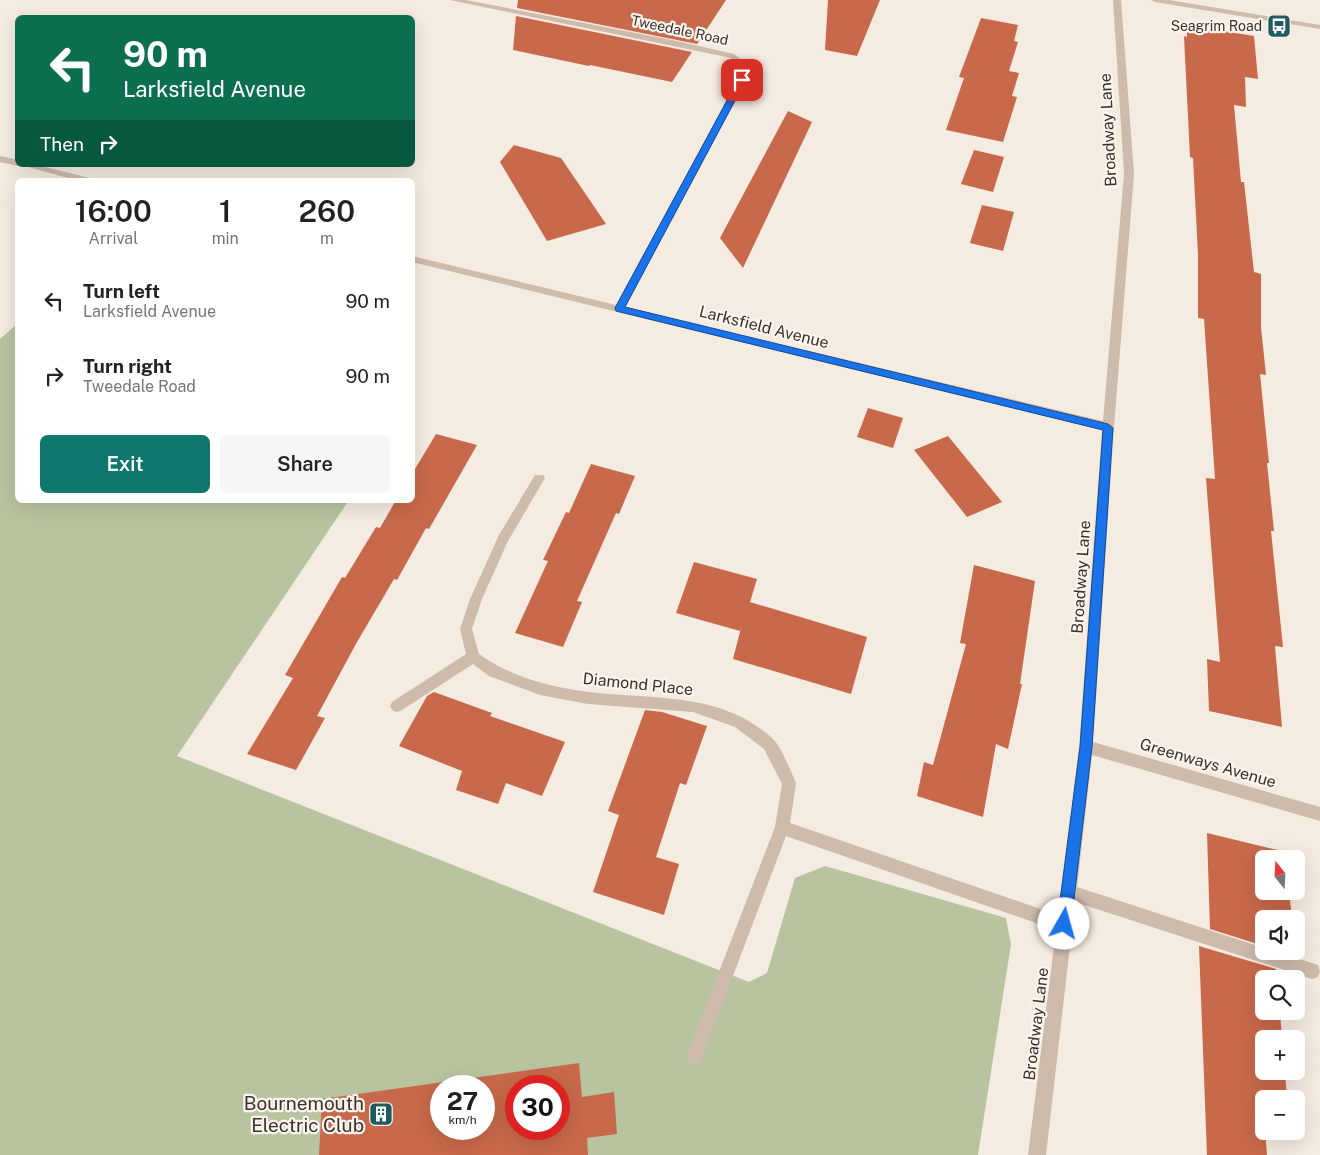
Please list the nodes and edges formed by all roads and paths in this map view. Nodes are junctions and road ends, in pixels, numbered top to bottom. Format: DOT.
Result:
graph roads {
  1 [pos="454,0"];
  2 [pos="1117,0"];
  3 [pos="1155,0"];
  4 [pos="1320,27"];
  5 [pos="0,159"];
  6 [pos="15,162"];
  7 [pos="33,167"];
  8 [pos="79,178"];
  9 [pos="415,259"];
  10 [pos="619,308"];
  11 [pos="1108,428"];
  12 [pos="539,478"];
  13 [pos="473,657"];
  14 [pos="397,706"];
  15 [pos="1086,747"];
  16 [pos="1320,814"];
  17 [pos="782,827"];
  18 [pos="1068,892"];
  19 [pos="1064,924"];
  20 [pos="1312,971"];
  21 [pos="694,1057"];
  22 [pos="1037,1155"];
  1 -- 10 [label="street, Tweedale Road"];
  2 -- 11 [label="street, Broadway Lane"];
  3 -- 4 [label="street"];
  5 -- 6 [label="street"];
  7 -- 8 [label="street"];
  9 -- 10 [label="street, Larksfield Avenue"];
  10 -- 11 [label="street, Larksfield Avenue"];
  11 -- 15 [label="street, Broadway Lane"];
  12 -- 13 [label="street"];
  13 -- 14 [label="street"];
  13 -- 17 [label="street, Diamond Place"];
  15 -- 16 [label="street, Greenways Avenue"];
  15 -- 18 [label="street, Broadway Lane"];
  17 -- 19 [label="street"];
  17 -- 21 [label="street, Diamond Place"];
  18 -- 19 [label="street, Broadway Lane"];
  18 -- 20 [label="street"];
  19 -- 22 [label="street, Broadway Lane"];
}
